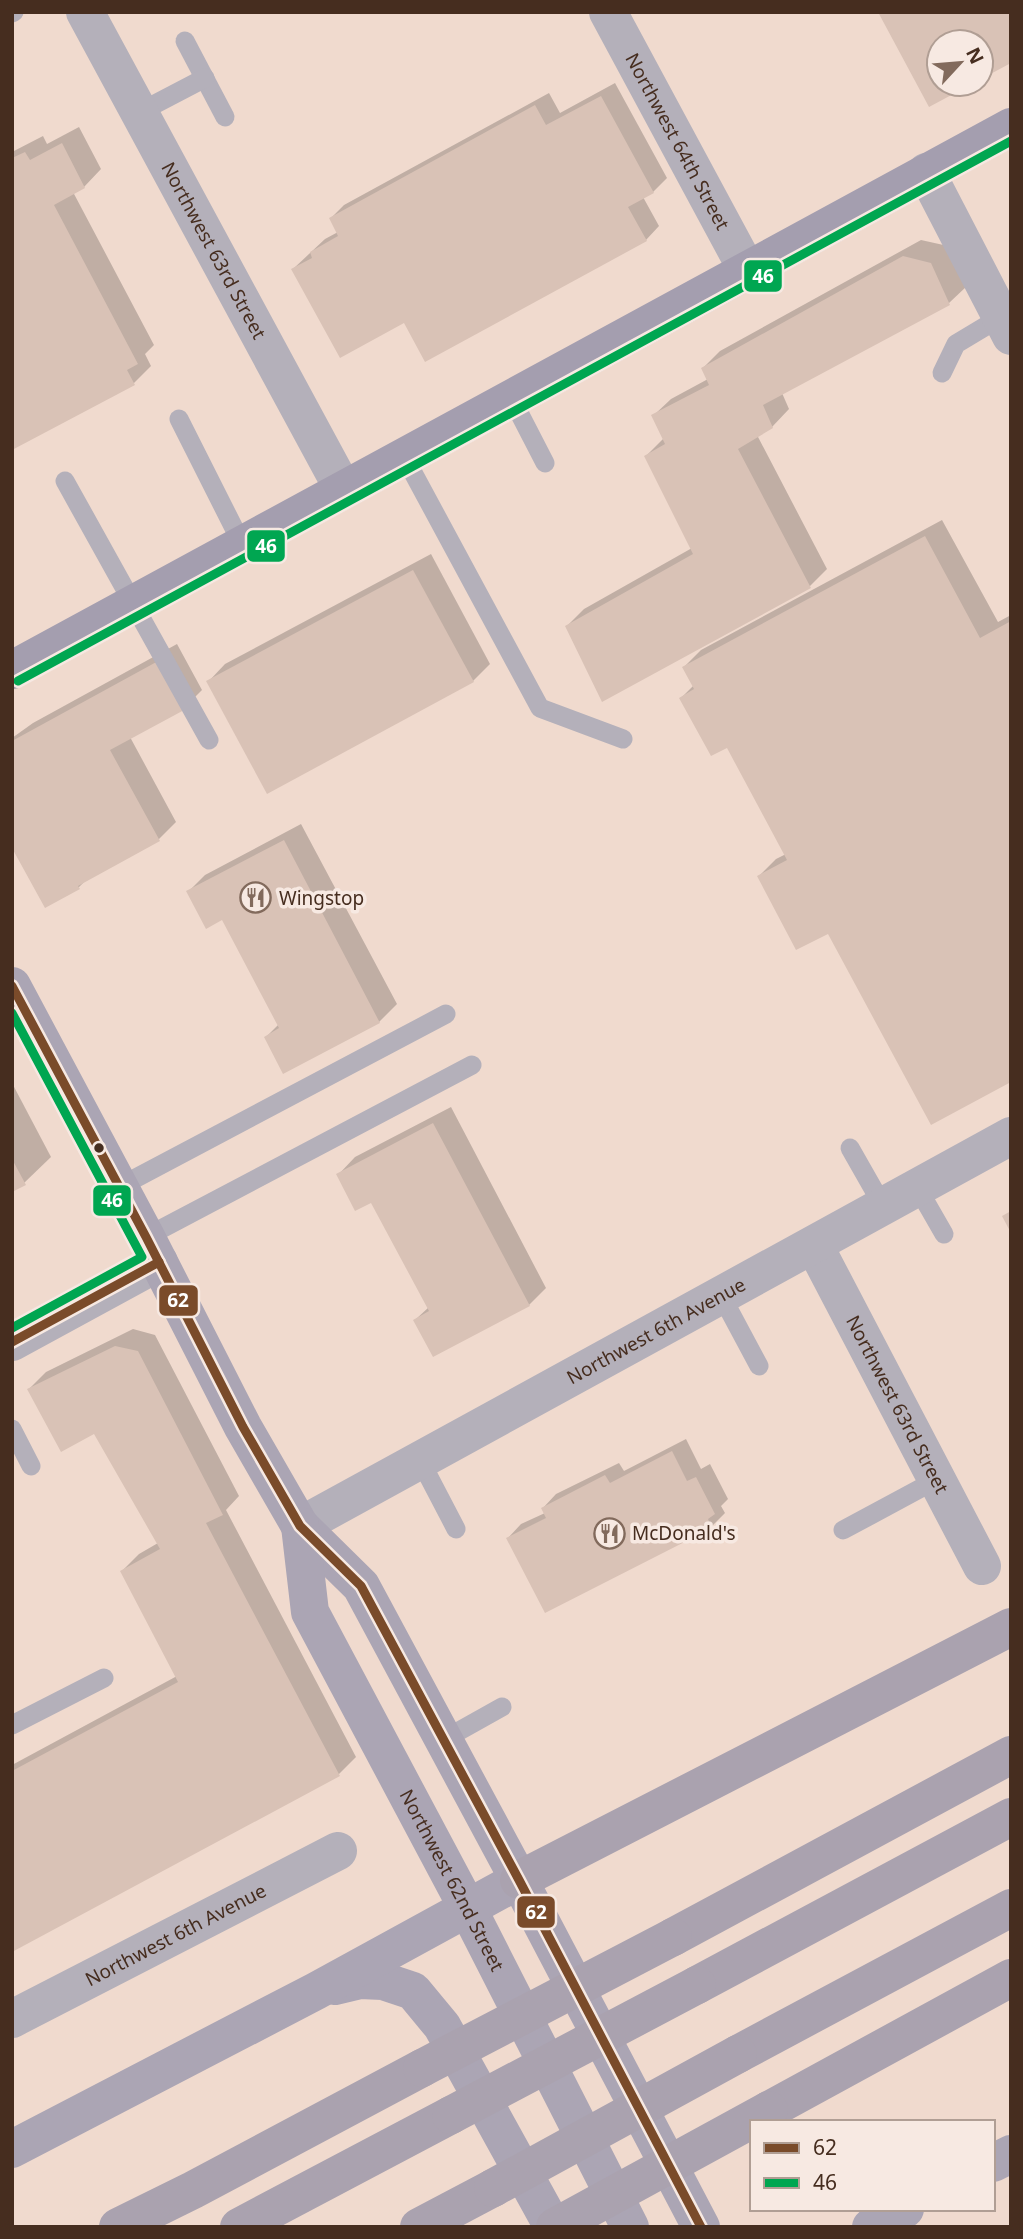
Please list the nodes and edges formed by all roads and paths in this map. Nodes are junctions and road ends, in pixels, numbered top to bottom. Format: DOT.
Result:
graph roads {
  1 [pos="85,12"];
  2 [pos="608,12"];
  3 [pos="185,41"];
  4 [pos="205,78"];
  5 [pos="138,113"];
  6 [pos="225,117"];
  7 [pos="1011,127"];
  8 [pos="926,172"];
  9 [pos="747,270"];
  10 [pos="1006,327"];
  11 [pos="942,373"];
  12 [pos="511,397"];
  13 [pos="179,419"];
  14 [pos="404,456"];
  15 [pos="545,463"];
  16 [pos="65,481"];
  17 [pos="343,489"];
  18 [pos="242,544"];
  19 [pos="134,603"];
  20 [pos="12,670"];
  21 [pos="623,739"];
  22 [pos="209,740"];
  23 [pos="12,986"];
  24 [pos="446,1014"];
  25 [pos="472,1065"];
  26 [pos="1011,1136"];
  27 [pos="850,1148"];
  28 [pos="119,1187"];
  29 [pos="917,1188"];
  30 [pos="883,1206"];
  31 [pos="944,1234"];
  32 [pos="814,1245"];
  33 [pos="153,1250"];
  34 [pos="722,1295"];
  35 [pos="12,1342"];
  36 [pos="759,1366"];
  37 [pos="12,1429"];
  38 [pos="420,1460"];
  39 [pos="31,1466"];
  40 [pos="936,1480"];
  41 [pos="300,1526"];
  42 [pos="456,1529"];
  43 [pos="843,1530"];
  44 [pos="982,1566"];
  45 [pos="1011,1627"];
  46 [pos="104,1678"];
  47 [pos="502,1707"];
  48 [pos="12,1725"];
  49 [pos="443,1740"];
  50 [pos="1011,1755"];
  51 [pos="1011,1817"];
  52 [pos="338,1851"];
  53 [pos="519,1880"];
  54 [pos="467,1907"];
  55 [pos="1011,1908"];
  56 [pos="1011,1978"];
  57 [pos="316,1991"];
  58 [pos="12,2019"];
  59 [pos="750,2120"];
  60 [pos="751,2120"];
  61 [pos="12,2149"];
  62 [pos="1011,2154"];
  63 [pos="995,2162"];
  64 [pos="901,2211"];
  65 [pos="118,2227"];
  66 [pos="239,2227"];
  67 [pos="419,2227"];
  68 [pos="554,2227"];
  69 [pos="630,2227"];
  70 [pos="701,2227"];
  71 [pos="871,2227"];
  1 -- 5 [label="street, Northwest 63rd Street"];
  2 -- 9 [label="street, Northwest 64th Street"];
  3 -- 4 [label="lane"];
  4 -- 5 [label="lane"];
  4 -- 6 [label="lane"];
  5 -- 17 [label="street, Northwest 63rd Street"];
  7 -- 8 [label="main road"];
  8 -- 9 [label="main road"];
  8 -- 10 [label="street"];
  9 -- 12 [label="main road"];
  10 -- 11 [label="lane"];
  12 -- 14 [label="main road"];
  12 -- 15 [label="lane"];
  13 -- 18 [label="lane"];
  14 -- 17 [label="main road"];
  14 -- 21 [label="lane"];
  16 -- 19 [label="lane"];
  17 -- 18 [label="main road"];
  18 -- 19 [label="main road"];
  19 -- 20 [label="main road"];
  19 -- 22 [label="lane"];
  23 -- 28 [label="main road, Northwest 62nd Street"];
  24 -- 28 [label="lane"];
  25 -- 33 [label="lane"];
  26 -- 29 [label="street, Northwest 6th Avenue"];
  27 -- 30 [label="lane"];
  28 -- 33 [label="main road, Northwest 62nd Street"];
  29 -- 30 [label="street, Northwest 6th Avenue"];
  29 -- 31 [label="lane"];
  30 -- 32 [label="street, Northwest 6th Avenue"];
  32 -- 34 [label="street, Northwest 6th Avenue"];
  32 -- 40 [label="street, Northwest 63rd Street"];
  33 -- 35 [label="street"];
  33 -- 41 [label="main road, Northwest 62nd Street"];
  34 -- 36 [label="lane"];
  34 -- 38 [label="street, Northwest 6th Avenue"];
  37 -- 39 [label="lane"];
  38 -- 41 [label="street, Northwest 6th Avenue"];
  38 -- 42 [label="lane"];
  40 -- 43 [label="lane"];
  40 -- 44 [label="street, Northwest 63rd Street"];
  41 -- 49 [label="main road, Northwest 62nd Street"];
  41 -- 54 [label="main road, Northwest 62nd Street"];
  45 -- 53 [label="highway"];
  46 -- 48 [label="lane"];
  47 -- 49 [label="lane"];
  49 -- 53 [label="main road, Northwest 62nd Street"];
  50 -- 65 [label="highway, bridge"];
  51 -- 66 [label="highway, bridge"];
  52 -- 58 [label="street, Northwest 6th Avenue"];
  53 -- 54 [label="main road"];
  53 -- 70 [label="main road, Northwest 62nd Street"];
  54 -- 57 [label="main road"];
  54 -- 69 [label="main road, Northwest 62nd Street"];
  55 -- 67 [label="highway, bridge"];
  56 -- 60 [label="highway, bridge"];
  57 -- 61 [label="main road"];
  57 -- 68 [label="main road"];
  59 -- 68 [label="highway, bridge"];
  62 -- 63 [label="main road"];
  64 -- 71 [label="main road"];
}
